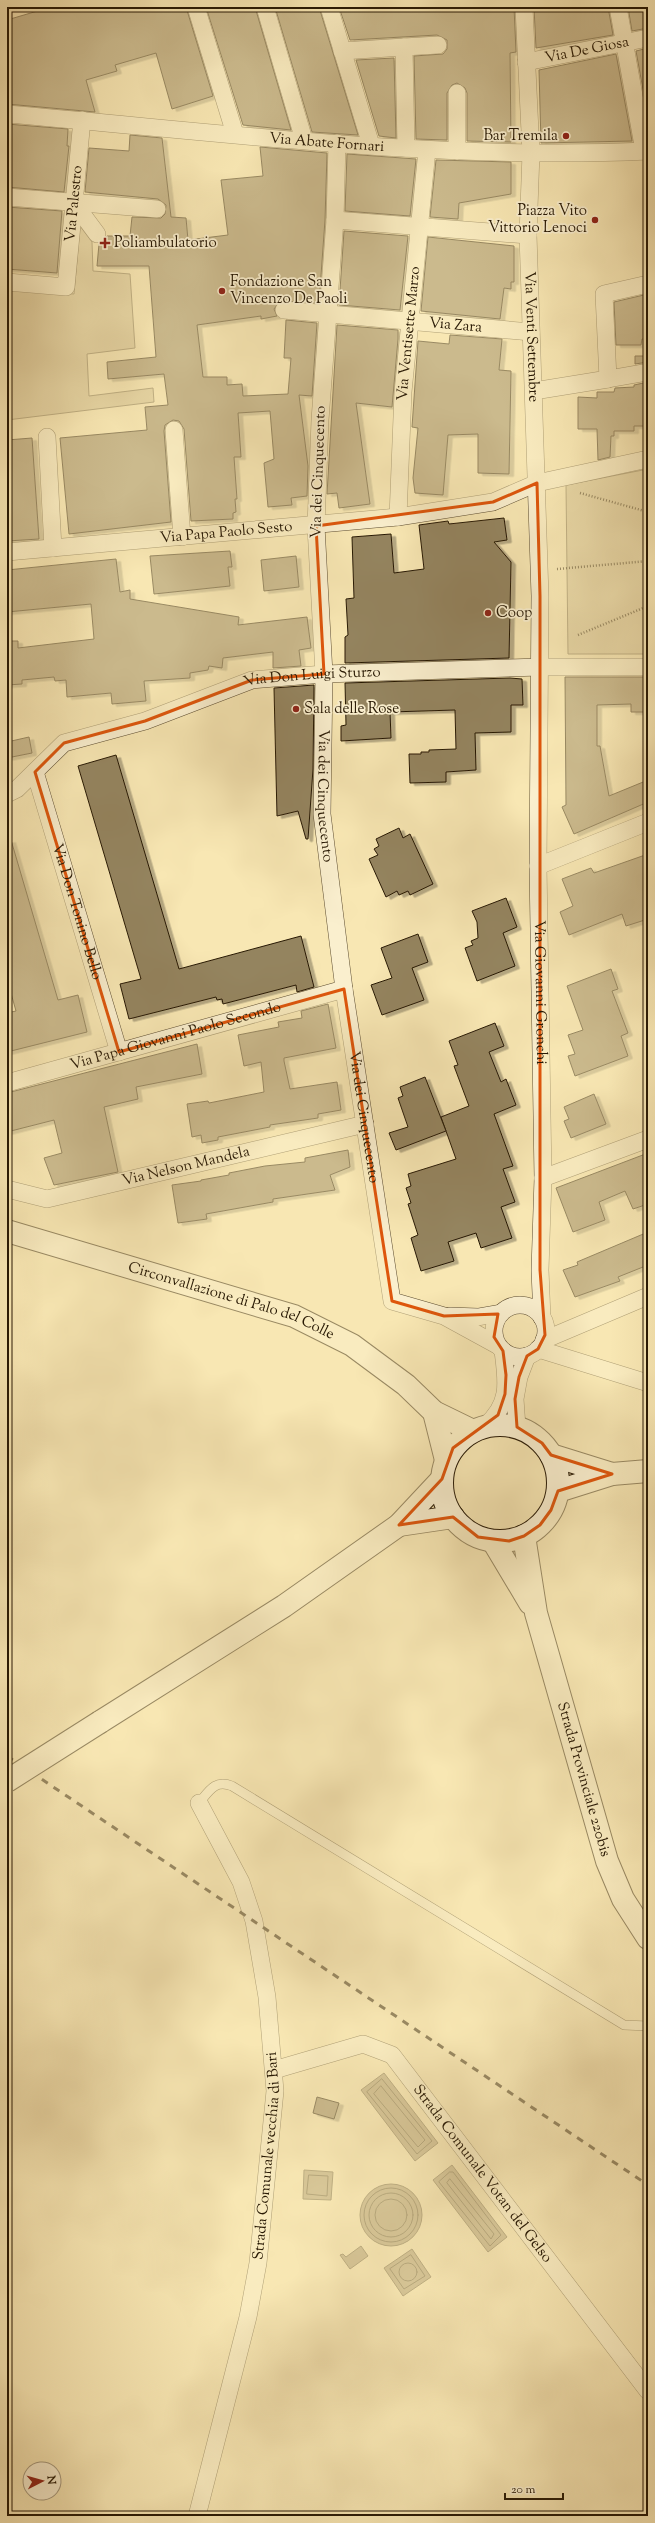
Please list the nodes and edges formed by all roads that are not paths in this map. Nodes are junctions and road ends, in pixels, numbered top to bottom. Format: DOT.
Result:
graph roads {
  1 [pos="196,7"];
  2 [pos="264,7"];
  3 [pos="329,7"];
  4 [pos="524,7"];
  5 [pos="618,7"];
  6 [pos="648,38"];
  7 [pos="624,42"];
  8 [pos="438,45"];
  9 [pos="404,47"];
  10 [pos="342,51"];
  11 [pos="526,62"];
  12 [pos="457,93"];
  13 [pos="7,114"];
  14 [pos="82,120"];
  15 [pos="235,134"];
  16 [pos="304,140"];
  17 [pos="337,143"];
  18 [pos="371,145"];
  19 [pos="406,148"];
  20 [pos="427,150"];
  21 [pos="458,151"];
  22 [pos="646,151"];
  23 [pos="531,153"];
  24 [pos="7,198"];
  25 [pos="74,203"];
  26 [pos="157,209"];
  27 [pos="335,220"];
  28 [pos="420,228"];
  29 [pos="97,234"];
  30 [pos="528,235"];
  31 [pos="7,282"];
  32 [pos="648,284"];
  33 [pos="284,310"];
  34 [pos="327,313"];
  35 [pos="410,321"];
  36 [pos="531,332"];
  37 [pos="648,372"];
  38 [pos="608,379"];
  39 [pos="534,391"];
  40 [pos="174,430"];
  41 [pos="47,437"];
  42 [pos="648,459"];
  43 [pos="536,483"];
  44 [pos="398,517"];
  45 [pos="316,526"];
  46 [pos="182,537"];
  47 [pos="53,548"];
  48 [pos="7,552"];
  49 [pos="540,667"];
  50 [pos="648,667"];
  51 [pos="324,674"];
  52 [pos="35,772"];
  53 [pos="7,794"];
  54 [pos="648,822"];
  55 [pos="538,866"];
  56 [pos="344,989"];
  57 [pos="119,1052"];
  58 [pos="7,1083"];
  59 [pos="365,1124"];
  60 [pos="648,1139"];
  61 [pos="543,1178"];
  62 [pos="7,1189"];
  63 [pos="7,1231"];
  64 [pos="540,1270"];
  65 [pos="648,1296"];
  66 [pos="508,1309"];
  67 [pos="444,1316"];
  68 [pos="542,1318"];
  69 [pos="500,1348"];
  70 [pos="537,1349"];
  71 [pos="648,1383"];
  72 [pos="434,1412"];
  73 [pos="517,1427"];
  74 [pos="479,1428"];
  75 [pos="551,1455"];
  76 [pos="444,1469"];
  77 [pos="648,1471"];
  78 [pos="612,1474"];
  79 [pos="558,1491"];
  80 [pos="453,1517"];
  81 [pos="399,1525"];
  82 [pos="524,1536"];
  83 [pos="493,1541"];
  84 [pos="536,1613"];
  85 [pos="7,1781"];
  86 [pos="199,1803"];
  87 [pos="648,1938"];
  88 [pos="648,2026"];
  89 [pos="274,2070"];
  90 [pos="648,2391"];
  91 [pos="197,2516"];
  1 -- 15 [label="street"];
  2 -- 16 [label="street"];
  3 -- 10 [label="street"];
  4 -- 11 [label="street, Via Venti Settembre"];
  5 -- 7 [label="street"];
  6 -- 7 [label="street, Via De Giosa"];
  7 -- 11 [label="street, Via De Giosa"];
  7 -- 22 [label="street"];
  8 -- 9 [label="street"];
  9 -- 10 [label="street"];
  9 -- 19 [label="street"];
  10 -- 18 [label="street"];
  11 -- 23 [label="street, Via Venti Settembre"];
  12 -- 21 [label="street"];
  13 -- 14 [label="street, Via Abate Fornari"];
  14 -- 15 [label="street, Via Abate Fornari"];
  14 -- 25 [label="street, Via Palestro"];
  15 -- 16 [label="street, Via Abate Fornari"];
  16 -- 17 [label="street, Via Abate Fornari"];
  17 -- 18 [label="street, Via Abate Fornari"];
  17 -- 27 [label="street, Via dei Cinquecento"];
  18 -- 19 [label="street, Via Abate Fornari"];
  19 -- 20 [label="street, Via Abate Fornari"];
  20 -- 21 [label="street, Via Abate Fornari"];
  20 -- 28 [label="street, Via Ventisette Marzo"];
  21 -- 23 [label="street, Via Abate Fornari"];
  22 -- 23 [label="street, Via Abate Fornari"];
  23 -- 30 [label="street, Via Venti Settembre"];
  24 -- 25 [label="street"];
  25 -- 26 [label="street"];
  25 -- 29 [label="street"];
  25 -- 31 [label="street, Via Palestro"];
  27 -- 28 [label="street"];
  27 -- 34 [label="street, Via dei Cinquecento"];
  28 -- 30 [label="street"];
  28 -- 35 [label="street, Via Ventisette Marzo"];
  30 -- 36 [label="street, Via Venti Settembre"];
  32 -- 38 [label="street"];
  33 -- 34 [label="street, Via Zara"];
  34 -- 35 [label="street, Via Zara"];
  34 -- 45 [label="street, Via dei Cinquecento"];
  35 -- 36 [label="street, Via Zara"];
  35 -- 44 [label="street, Via Ventisette Marzo"];
  36 -- 39 [label="street, Via Venti Settembre"];
  37 -- 38 [label="street"];
  38 -- 39 [label="street"];
  39 -- 43 [label="street, Via Venti Settembre"];
  40 -- 46 [label="street"];
  41 -- 47 [label="street"];
  42 -- 43 [label="street"];
  43 -- 44 [label="street, Via Papa Paolo Sesto"];
  43 -- 49 [label="street, Via Venti Settembre"];
  44 -- 45 [label="street, Via Papa Paolo Sesto"];
  45 -- 46 [label="street, Via Papa Paolo Sesto"];
  45 -- 51 [label="street, Via dei Cinquecento"];
  46 -- 47 [label="street, Via Papa Paolo Sesto"];
  47 -- 48 [label="street, Via Papa Paolo Sesto"];
  49 -- 50 [label="street, Via Don Luigi Sturzo"];
  49 -- 51 [label="street, Via Don Luigi Sturzo"];
  49 -- 55 [label="street, Via Giovanni Gronchi"];
  51 -- 52 [label="street, Via Don Luigi Sturzo"];
  51 -- 56 [label="street, Via dei Cinquecento"];
  52 -- 53 [label="street, Via Don Luigi Sturzo"];
  52 -- 57 [label="street, Via Don Tonino Bello"];
  54 -- 55 [label="street"];
  55 -- 61 [label="street, Via Giovanni Gronchi"];
  56 -- 57 [label="street, Via Papa Giovanni Paolo Secondo"];
  56 -- 59 [label="street, Via dei Cinquecento"];
  57 -- 58 [label="street, Via Papa Giovanni Paolo Secondo"];
  59 -- 62 [label="street, Via Nelson Mandela"];
  59 -- 67 [label="street, Via dei Cinquecento"];
  60 -- 61 [label="street"];
  61 -- 64 [label="street, Via Giovanni Gronchi"];
  63 -- 72 [label="main road, Circonvallazione di Palo del Colle"];
  64 -- 66 [label="street"];
  64 -- 68 [label="street, Via Giovanni Gronchi"];
  65 -- 70 [label="street"];
  66 -- 67 [label="street"];
  66 -- 68 [label="street"];
  66 -- 69 [label="street"];
  67 -- 69 [label="street"];
  68 -- 70 [label="street, Via Giovanni Gronchi"];
  69 -- 70 [label="street"];
  69 -- 74 [label="street"];
  70 -- 71 [label="street"];
  70 -- 73 [label="street"];
  72 -- 74 [label="main road"];
  72 -- 76 [label="main road"];
  73 -- 74 [label="main road"];
  73 -- 75 [label="main road"];
  74 -- 76 [label="main road"];
  75 -- 78 [label="main road"];
  75 -- 79 [label="main road"];
  76 -- 80 [label="main road"];
  76 -- 81 [label="main road"];
  77 -- 78 [label="main road"];
  78 -- 79 [label="main road"];
  79 -- 82 [label="main road"];
  80 -- 81 [label="main road"];
  80 -- 83 [label="main road"];
  81 -- 85 [label="main road, bridge"];
  82 -- 83 [label="main road"];
  82 -- 84 [label="main road"];
  83 -- 84 [label="main road"];
  84 -- 87 [label="main road, Strada Provinciale 220bis"];
  86 -- 88 [label="lane"];
  86 -- 89 [label="street, Strada Comunale vecchia di Bari"];
  89 -- 90 [label="street, Strada Comunale Votan del Gelso"];
  89 -- 91 [label="street, Strada Comunale vecchia di Bari"];
}
